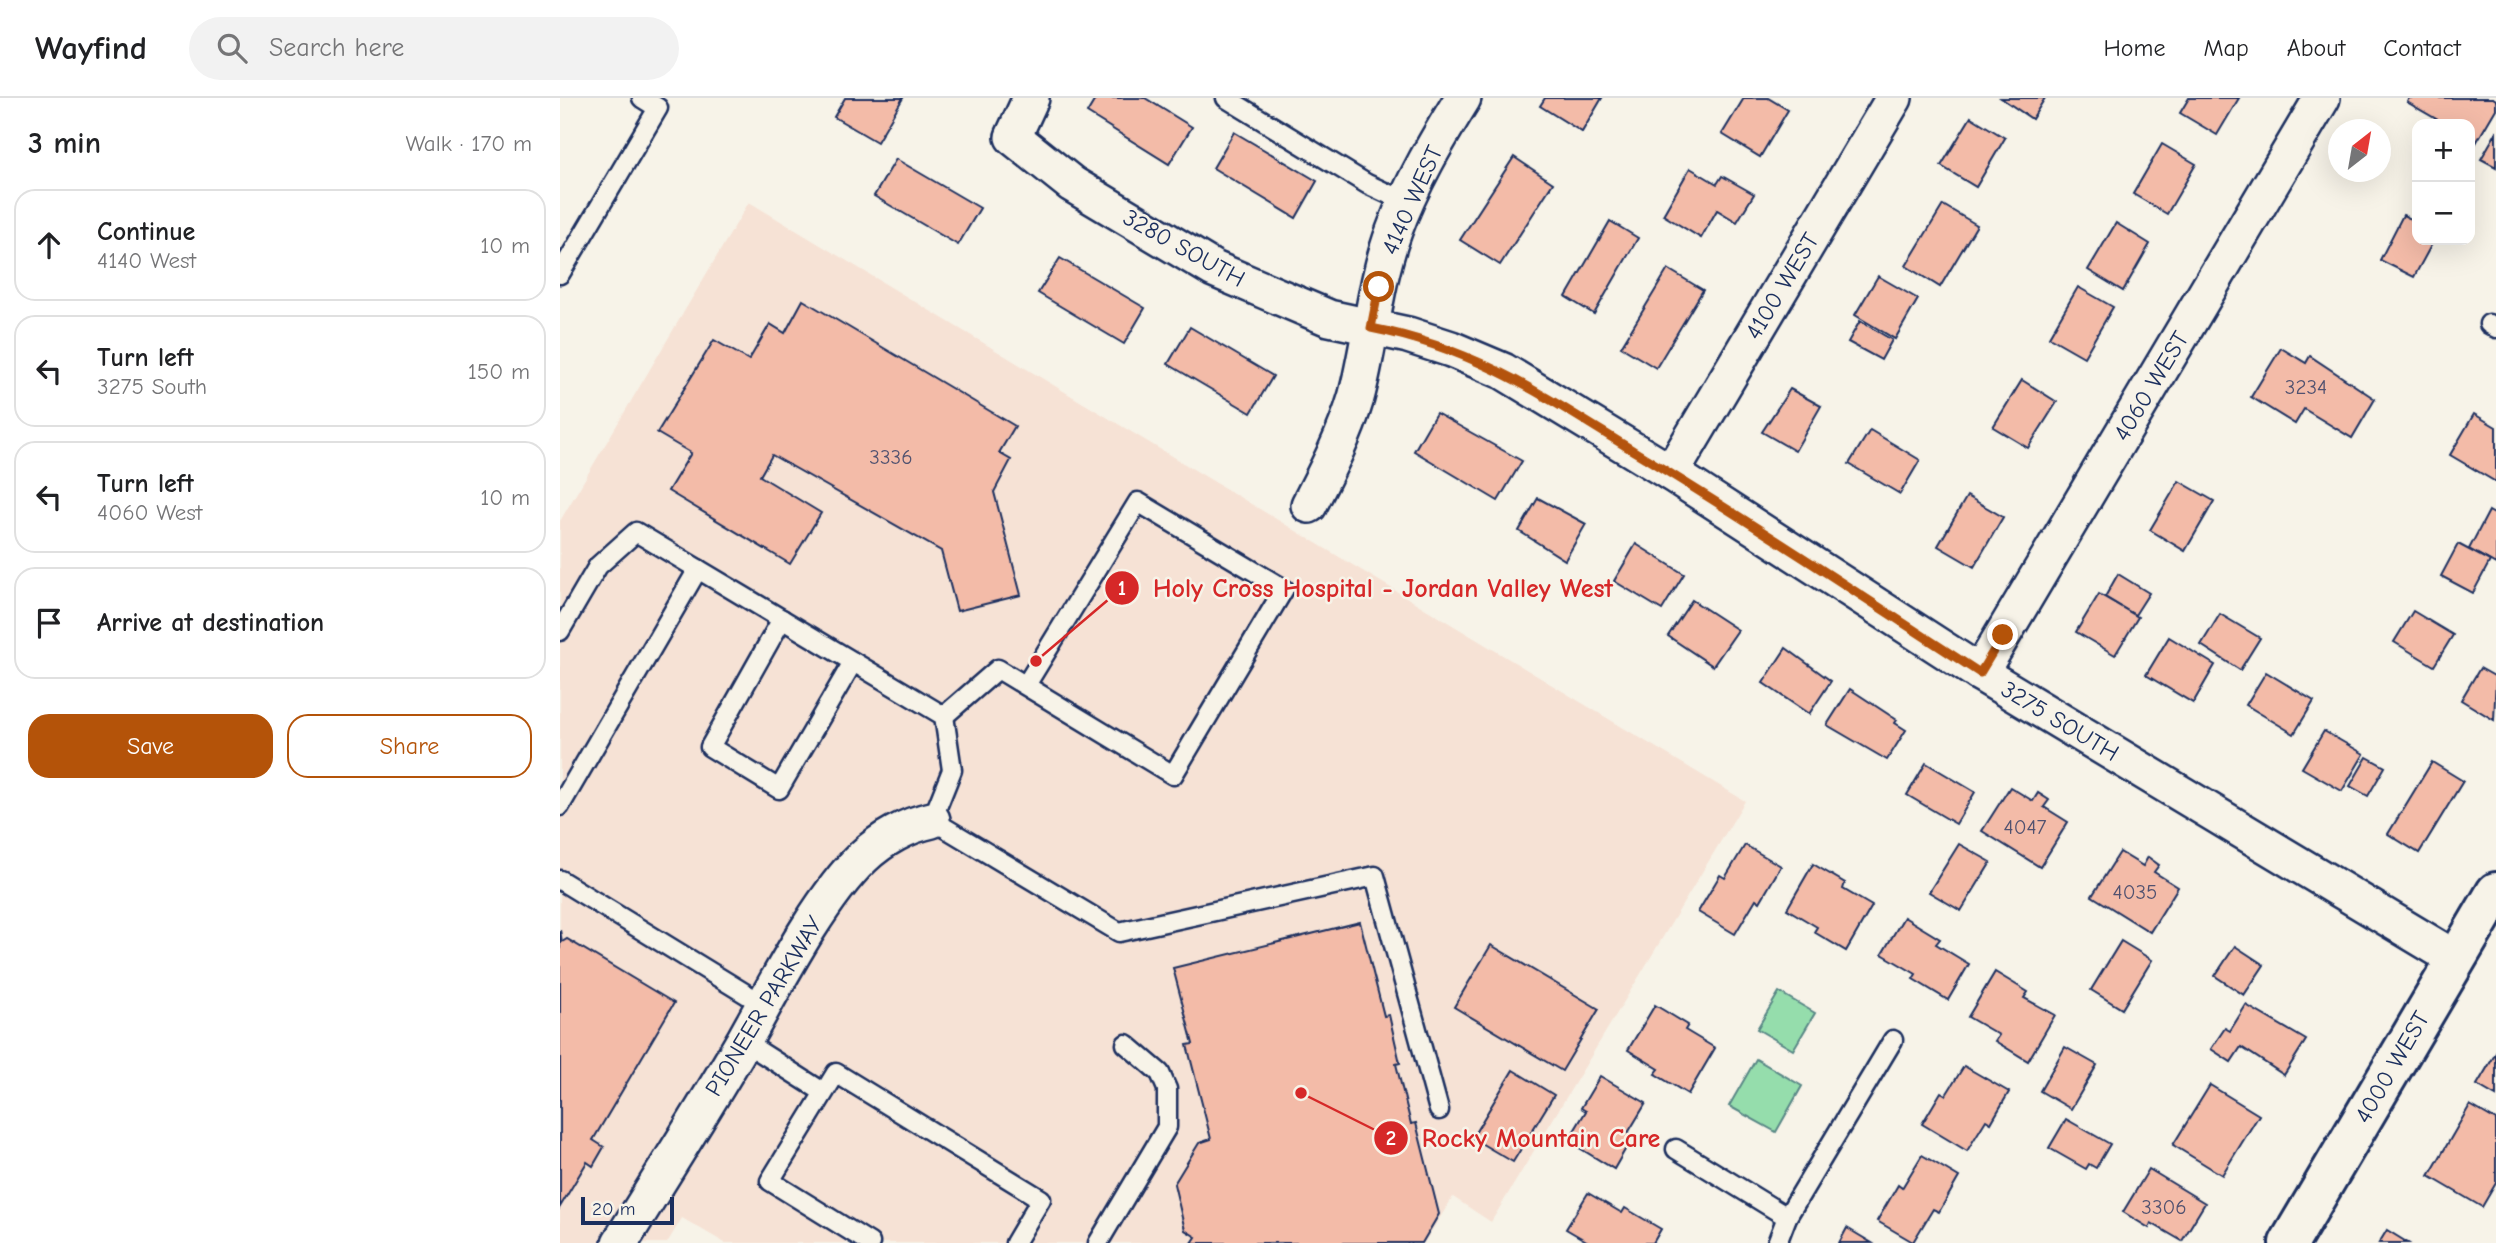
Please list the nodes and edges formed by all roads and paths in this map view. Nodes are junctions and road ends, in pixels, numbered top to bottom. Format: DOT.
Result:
graph roads {
  1 [pos="642,98"];
  2 [pos="1031,98"];
  3 [pos="1226,98"];
  4 [pos="1462,98"];
  5 [pos="1894,98"];
  6 [pos="2322,98"];
  7 [pos="1406,202"];
  8 [pos="560,274"];
  9 [pos="1371,328"];
  10 [pos="1671,473"];
  11 [pos="1309,505"];
  12 [pos="698,569"];
  13 [pos="782,619"];
  14 [pos="560,631"];
  15 [pos="853,662"];
  16 [pos="1980,673"];
  17 [pos="1026,685"];
  18 [pos="944,716"];
  19 [pos="560,806"];
  20 [pos="933,820"];
  21 [pos="560,880"];
  22 [pos="2496,892"];
  23 [pos="2456,959"];
  24 [pos="764,1005"];
  25 [pos="1893,1040"];
  26 [pos="743,1041"];
  27 [pos="1126,1044"];
  28 [pos="823,1092"];
  29 [pos="1439,1110"];
  30 [pos="1676,1149"];
  31 [pos="1787,1217"];
  32 [pos="635,1238"];
  33 [pos="870,1243"];
  34 [pos="1015,1243"];
  35 [pos="1098,1243"];
  36 [pos="1777,1243"];
  37 [pos="2289,1243"];
  1 -- 8 [label="lane"];
  2 -- 9 [label="street, 3280 SOUTH"];
  3 -- 7 [label="lane"];
  4 -- 7 [label="street, 4140 WEST"];
  5 -- 10 [label="street, 4100 WEST"];
  6 -- 16 [label="street, 4060 WEST"];
  7 -- 9 [label="street, 4140 WEST"];
  9 -- 10 [label="street, 3275 SOUTH"];
  9 -- 11 [label="street, 4140 WEST"];
  10 -- 16 [label="street, 3275 SOUTH"];
  12 -- 13 [label="lane"];
  12 -- 14 [label="lane"];
  12 -- 19 [label="lane"];
  13 -- 15 [label="lane"];
  13 -- 15 [label="lane"];
  15 -- 18 [label="lane"];
  16 -- 23 [label="street, 3275 SOUTH"];
  17 -- 17 [label="lane"];
  17 -- 18 [label="lane"];
  18 -- 20 [label="lane"];
  20 -- 24 [label="street, PIONEER PARKWAY"];
  20 -- 29 [label="lane"];
  21 -- 24 [label="lane"];
  22 -- 23 [label="street, 4000 WEST"];
  23 -- 37 [label="street, 4000 WEST"];
  24 -- 26 [label="street, PIONEER PARKWAY"];
  25 -- 31 [label="lane"];
  26 -- 28 [label="lane"];
  26 -- 32 [label="street, PIONEER PARKWAY"];
  27 -- 35 [label="lane"];
  28 -- 33 [label="lane"];
  28 -- 34 [label="lane"];
  30 -- 31 [label="lane"];
  31 -- 36 [label="lane"];
}
